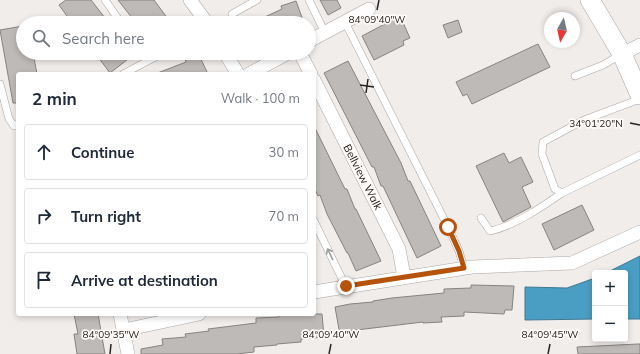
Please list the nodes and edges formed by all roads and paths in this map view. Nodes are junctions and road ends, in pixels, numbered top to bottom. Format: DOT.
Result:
graph roads {
  1 [pos="105,0"];
  2 [pos="190,0"];
  3 [pos="257,0"];
  4 [pos="309,0"];
  5 [pos="590,0"];
  6 [pos="369,9"];
  7 [pos="232,14"];
  8 [pos="116,16"];
  9 [pos="202,16"];
  10 [pos="345,22"];
  11 [pos="325,33"];
  12 [pos="316,38"];
  13 [pos="640,45"];
  14 [pos="622,54"];
  15 [pos="148,60"];
  16 [pos="229,60"];
  17 [pos="275,60"];
  18 [pos="304,60"];
  19 [pos="127,72"];
  20 [pos="237,72"];
  21 [pos="253,72"];
  22 [pos="310,72"];
  23 [pos="575,76"];
  24 [pos="0,84"];
  25 [pos="316,84"];
  26 [pos="640,95"];
  27 [pos="640,99"];
  28 [pos="16,125"];
  29 [pos="640,155"];
  30 [pos="562,193"];
  31 [pos="481,218"];
  32 [pos="316,224"];
  33 [pos="640,232"];
  34 [pos="464,268"];
  35 [pos="404,277"];
  36 [pos="346,286"];
  37 [pos="316,292"];
  38 [pos="120,316"];
  39 [pos="179,316"];
  40 [pos="124,330"];
  41 [pos="128,354"];
  1 -- 8 [label="lane"];
  2 -- 9 [label="street"];
  3 -- 7 [label="lane"];
  4 -- 11 [label="lane"];
  5 -- 14 [label="main road"];
  6 -- 10 [label="street"];
  10 -- 11 [label="street"];
  10 -- 34 [label="lane"];
  11 -- 12 [label="street"];
  13 -- 14 [label="street"];
  14 -- 23 [label="lane"];
  14 -- 26 [label="main road"];
  15 -- 19 [label="lane"];
  16 -- 20 [label="street"];
  17 -- 21 [label="street"];
  18 -- 22 [label="street"];
  24 -- 28 [label="lane"];
  25 -- 35 [label="street, Bellview Walk"];
  27 -- 30 [label="lane"];
  29 -- 30 [label="lane"];
  30 -- 31 [label="lane"];
  36 -- 32 [label="lane, one-way"];
  33 -- 34 [label="street"];
  34 -- 35 [label="street"];
  35 -- 36 [label="street"];
  36 -- 37 [label="street"];
  38 -- 40 [label="street"];
  39 -- 40 [label="street"];
  40 -- 41 [label="street"];
}
